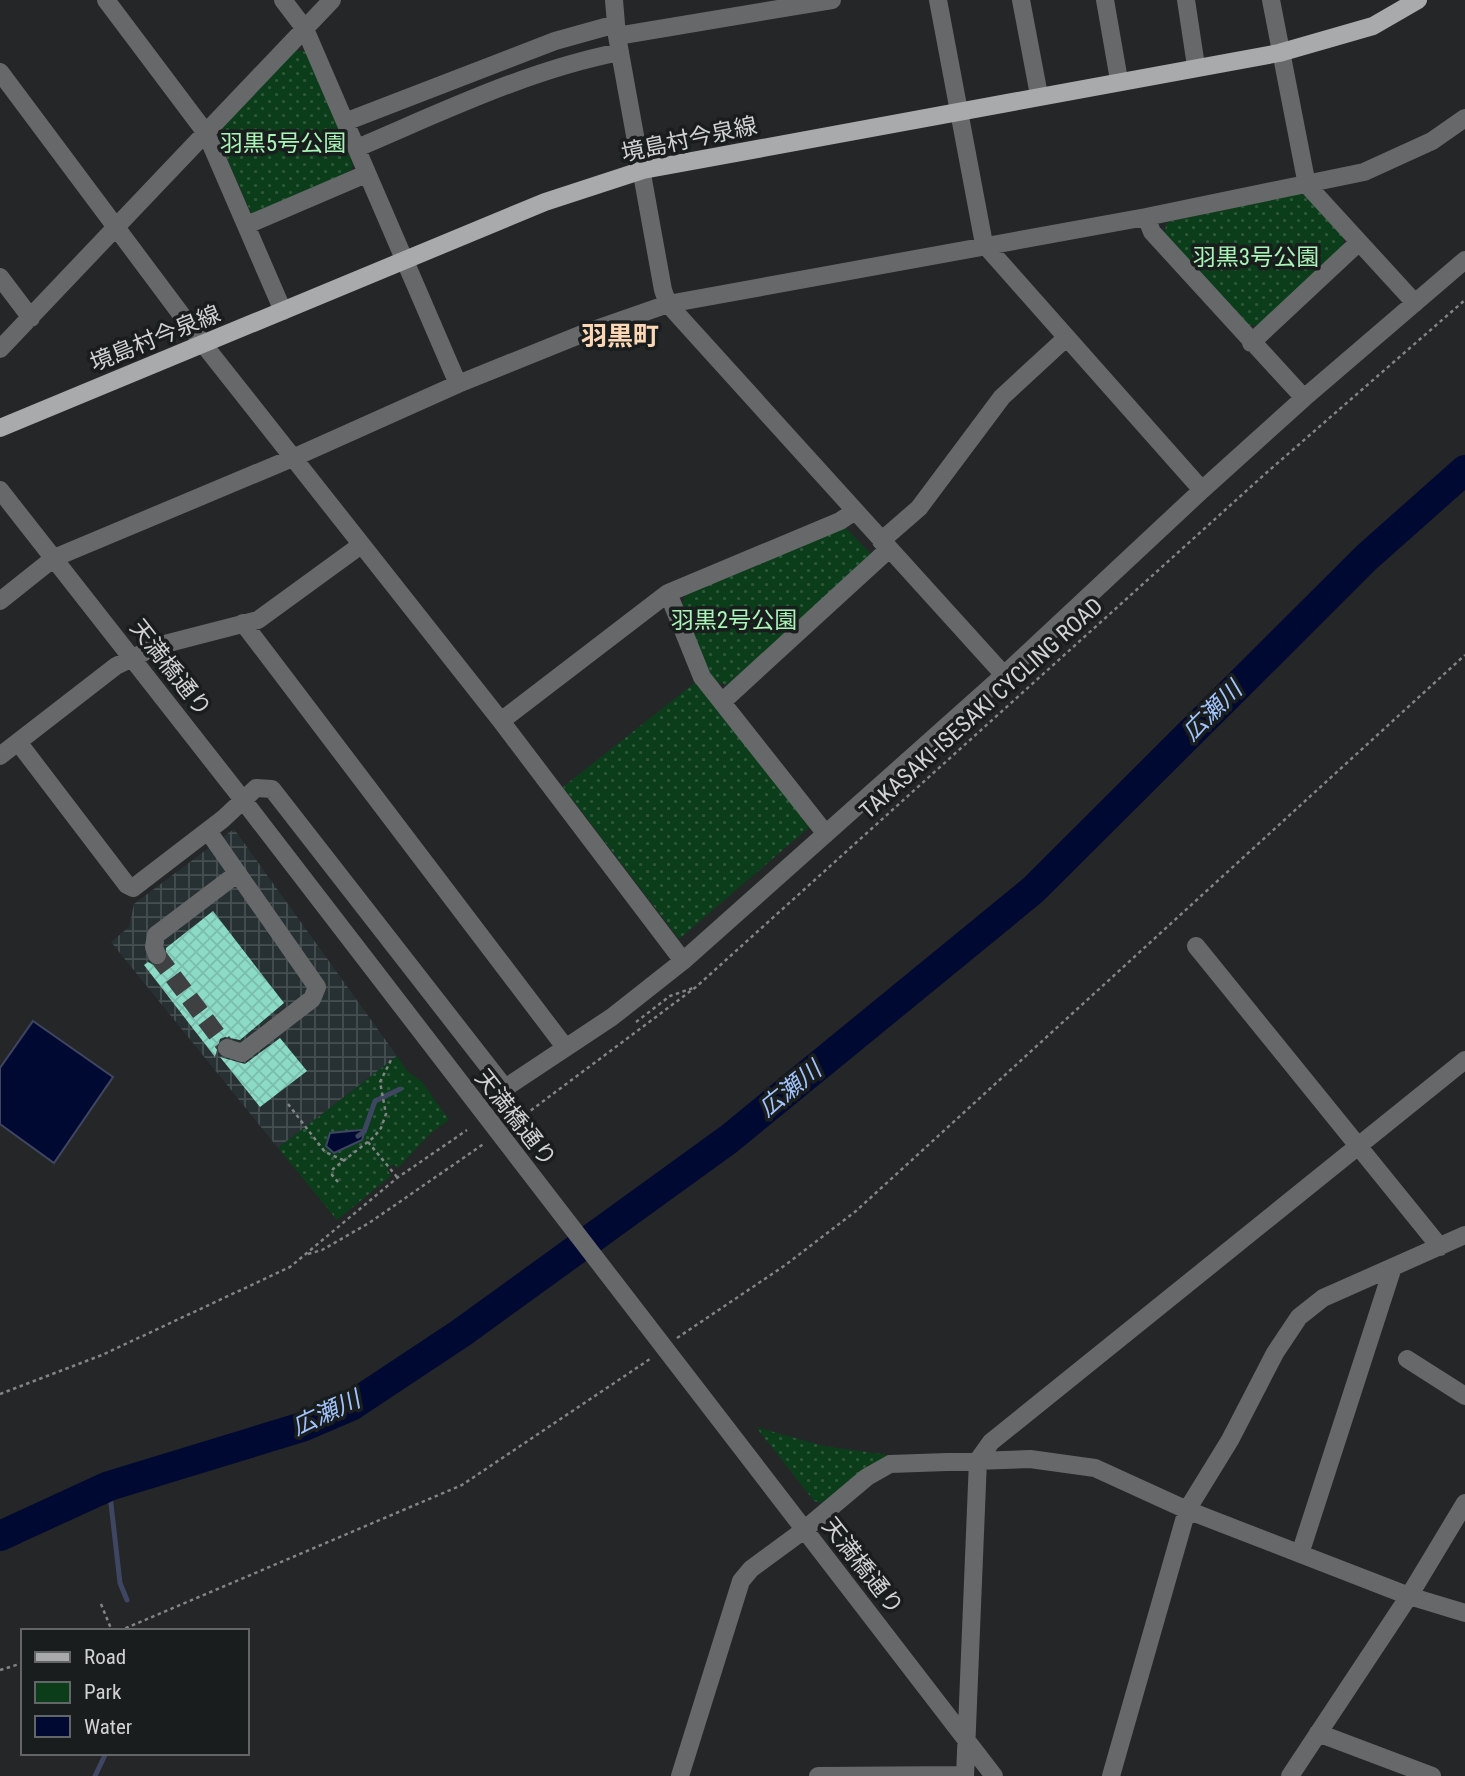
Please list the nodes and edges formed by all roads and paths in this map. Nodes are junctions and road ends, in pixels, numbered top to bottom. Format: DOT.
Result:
graph roads {
  1 [pos="106,0"];
  2 [pos="283,0"];
  3 [pos="332,0"];
  4 [pos="614,0"];
  5 [pos="832,0"];
  6 [pos="937,0"];
  7 [pos="1021,0"];
  8 [pos="1105,0"];
  9 [pos="1186,0"];
  10 [pos="1271,0"];
  11 [pos="1418,0"];
  12 [pos="746,8"];
  13 [pos="305,29"];
  14 [pos="617,38"];
  15 [pos="555,41"];
  16 [pos="1279,53"];
  17 [pos="487,65"];
  18 [pos="1196,66"];
  19 [pos="0,72"];
  20 [pos="543,72"];
  21 [pos="466,73"];
  22 [pos="1119,80"];
  23 [pos="515,82"];
  24 [pos="1039,95"];
  25 [pos="400,100"];
  26 [pos="456,106"];
  27 [pos="959,112"];
  28 [pos="427,118"];
  29 [pos="1465,118"];
  30 [pos="345,122"];
  31 [pos="206,133"];
  32 [pos="356,148"];
  33 [pos="643,170"];
  34 [pos="366,173"];
  35 [pos="1307,185"];
  36 [pos="1146,217"];
  37 [pos="247,225"];
  38 [pos="117,227"];
  39 [pos="1359,243"];
  40 [pos="984,244"];
  41 [pos="1465,260"];
  42 [pos="404,261"];
  43 [pos="0,277"];
  44 [pos="1465,300"];
  45 [pos="1415,303"];
  46 [pos="668,304"];
  47 [pos="282,312"];
  48 [pos="31,318"];
  49 [pos="1066,338"];
  50 [pos="1251,342"];
  51 [pos="204,345"];
  52 [pos="0,349"];
  53 [pos="458,384"];
  54 [pos="1304,398"];
  55 [pos="0,428"];
  56 [pos="295,457"];
  57 [pos="0,490"];
  58 [pos="1202,491"];
  59 [pos="855,511"];
  60 [pos="361,545"];
  61 [pos="885,545"];
  62 [pos="54,558"];
  63 [pos="668,593"];
  64 [pos="0,601"];
  65 [pos="243,623"];
  66 [pos="1465,655"];
  67 [pos="132,657"];
  68 [pos="1004,675"];
  69 [pos="722,702"];
  70 [pos="501,721"];
  71 [pos="18,742"];
  72 [pos="0,755"];
  73 [pos="243,800"];
  74 [pos="208,831"];
  75 [pos="826,834"];
  76 [pos="238,873"];
  77 [pos="1196,946"];
  78 [pos="157,955"];
  79 [pos="683,961"];
  80 [pos="565,1047"];
  81 [pos="228,1048"];
  82 [pos="391,1060"];
  83 [pos="1465,1060"];
  84 [pos="288,1104"];
  85 [pos="467,1130"];
  86 [pos="499,1137"];
  87 [pos="368,1142"];
  88 [pos="1358,1147"];
  89 [pos="343,1160"];
  90 [pos="397,1178"];
  91 [pos="338,1182"];
  92 [pos="1465,1235"];
  93 [pos="1440,1247"];
  94 [pos="306,1254"];
  95 [pos="1393,1268"];
  96 [pos="666,1343"];
  97 [pos="650,1359"];
  98 [pos="1407,1359"];
  99 [pos="0,1394"];
  100 [pos="1465,1395"];
  101 [pos="978,1460"];
  102 [pos="1465,1503"];
  103 [pos="1187,1510"];
  104 [pos="804,1530"];
  105 [pos="1300,1554"];
  106 [pos="1409,1596"];
  107 [pos="102,1604"];
  108 [pos="1465,1613"];
  109 [pos="111,1629"];
  110 [pos="124,1629"];
  111 [pos="21,1663"];
  112 [pos="0,1670"];
  113 [pos="1318,1734"];
  114 [pos="967,1741"];
  115 [pos="683,1775"];
  116 [pos="965,1775"];
  117 [pos="818,1776"];
  118 [pos="994,1776"];
  119 [pos="1111,1776"];
  120 [pos="1290,1776"];
  121 [pos="1432,1776"];
  1 -- 31 [label="street"];
  2 -- 13 [label="street"];
  3 -- 13 [label="street"];
  4 -- 14 [label="street"];
  5 -- 12 [label="street"];
  6 -- 27 [label="street"];
  7 -- 24 [label="street"];
  8 -- 22 [label="street"];
  9 -- 18 [label="street"];
  10 -- 16 [label="street"];
  11 -- 16 [label="main road, 境島村今泉線"];
  12 -- 14 [label="street"];
  13 -- 30 [label="street"];
  13 -- 31 [label="street"];
  14 -- 15 [label="street"];
  14 -- 20 [label="street"];
  14 -- 33 [label="street"];
  15 -- 17 [label="street"];
  15 -- 20 [label="street"];
  16 -- 18 [label="main road, 境島村今泉線"];
  16 -- 35 [label="street"];
  17 -- 21 [label="street"];
  17 -- 23 [label="street"];
  18 -- 22 [label="main road, 境島村今泉線"];
  19 -- 38 [label="street"];
  20 -- 23 [label="street"];
  21 -- 25 [label="street"];
  21 -- 26 [label="street"];
  22 -- 24 [label="main road, 境島村今泉線"];
  23 -- 26 [label="street"];
  24 -- 27 [label="main road, 境島村今泉線"];
  25 -- 28 [label="street"];
  25 -- 30 [label="street"];
  26 -- 28 [label="street"];
  27 -- 33 [label="main road, 境島村今泉線"];
  27 -- 40 [label="street"];
  28 -- 32 [label="street"];
  29 -- 35 [label="street"];
  30 -- 32 [label="street"];
  31 -- 37 [label="street"];
  31 -- 38 [label="street"];
  32 -- 34 [label="street"];
  33 -- 42 [label="main road, 境島村今泉線"];
  33 -- 46 [label="street"];
  34 -- 37 [label="street"];
  34 -- 42 [label="street"];
  35 -- 36 [label="street"];
  35 -- 39 [label="street"];
  36 -- 40 [label="street"];
  36 -- 50 [label="street"];
  37 -- 47 [label="street"];
  38 -- 48 [label="street"];
  38 -- 51 [label="street"];
  39 -- 45 [label="street"];
  39 -- 50 [label="street"];
  40 -- 46 [label="street"];
  40 -- 49 [label="street"];
  41 -- 45 [label="street"];
  42 -- 47 [label="main road, 境島村今泉線"];
  42 -- 53 [label="street"];
  43 -- 48 [label="street"];
  44 -- 86 [label="path, TAKASAKI-ISESAKI CYCLING ROAD"];
  45 -- 54 [label="street"];
  46 -- 53 [label="street"];
  46 -- 59 [label="street"];
  47 -- 51 [label="main road, 境島村今泉線"];
  48 -- 52 [label="street"];
  49 -- 58 [label="street"];
  49 -- 61 [label="street"];
  50 -- 54 [label="street"];
  51 -- 55 [label="main road, 境島村今泉線"];
  51 -- 56 [label="street"];
  53 -- 56 [label="street"];
  54 -- 58 [label="street"];
  56 -- 60 [label="street"];
  56 -- 62 [label="street"];
  57 -- 62 [label="street, 天満橋通り"];
  58 -- 68 [label="street"];
  59 -- 61 [label="street"];
  59 -- 63 [label="street"];
  60 -- 65 [label="street"];
  60 -- 70 [label="street"];
  61 -- 68 [label="street"];
  61 -- 69 [label="street"];
  62 -- 64 [label="street"];
  62 -- 67 [label="street, 天満橋通り"];
  63 -- 69 [label="street"];
  63 -- 70 [label="street"];
  65 -- 67 [label="street"];
  65 -- 80 [label="street"];
  66 -- 96 [label="path"];
  67 -- 71 [label="street"];
  67 -- 73 [label="street, 天満橋通り"];
  68 -- 75 [label="street"];
  69 -- 75 [label="street"];
  70 -- 79 [label="street"];
  71 -- 72 [label="street"];
  71 -- 74 [label="street"];
  73 -- 74 [label="street"];
  73 -- 80 [label="street"];
  73 -- 86 [label="street, 天満橋通り"];
  74 -- 76 [label="street"];
  75 -- 79 [label="street"];
  76 -- 78 [label="street"];
  76 -- 81 [label="street"];
  77 -- 88 [label="street"];
  79 -- 80 [label="street"];
  82 -- 87 [label="path"];
  83 -- 88 [label="street"];
  84 -- 89 [label="path"];
  85 -- 90 [label="path, TAKASAKI-ISESAKI CYCLING ROAD"];
  86 -- 94 [label="path, TAKASAKI-ISESAKI CYCLING ROAD"];
  86 -- 96 [label="street, 天満橋通り"];
  87 -- 89 [label="path"];
  87 -- 90 [label="path"];
  88 -- 93 [label="street"];
  88 -- 101 [label="street"];
  89 -- 91 [label="path"];
  90 -- 94 [label="path, TAKASAKI-ISESAKI CYCLING ROAD"];
  92 -- 93 [label="street"];
  93 -- 95 [label="street"];
  94 -- 99 [label="path, TAKASAKI-ISESAKI CYCLING ROAD"];
  95 -- 103 [label="street"];
  95 -- 105 [label="street"];
  96 -- 104 [label="street, 天満橋通り"];
  97 -- 110 [label="path"];
  98 -- 100 [label="street"];
  101 -- 103 [label="street"];
  101 -- 104 [label="street"];
  101 -- 114 [label="street"];
  102 -- 106 [label="street"];
  103 -- 105 [label="street"];
  103 -- 119 [label="street"];
  104 -- 114 [label="street, 天満橋通り"];
  104 -- 115 [label="street"];
  105 -- 106 [label="street"];
  106 -- 108 [label="street"];
  106 -- 113 [label="street"];
  107 -- 109 [label="path"];
  111 -- 112 [label="path"];
  113 -- 120 [label="street"];
  113 -- 121 [label="street"];
  114 -- 116 [label="street"];
  114 -- 118 [label="street, 天満橋通り"];
  116 -- 117 [label="street"];
}
